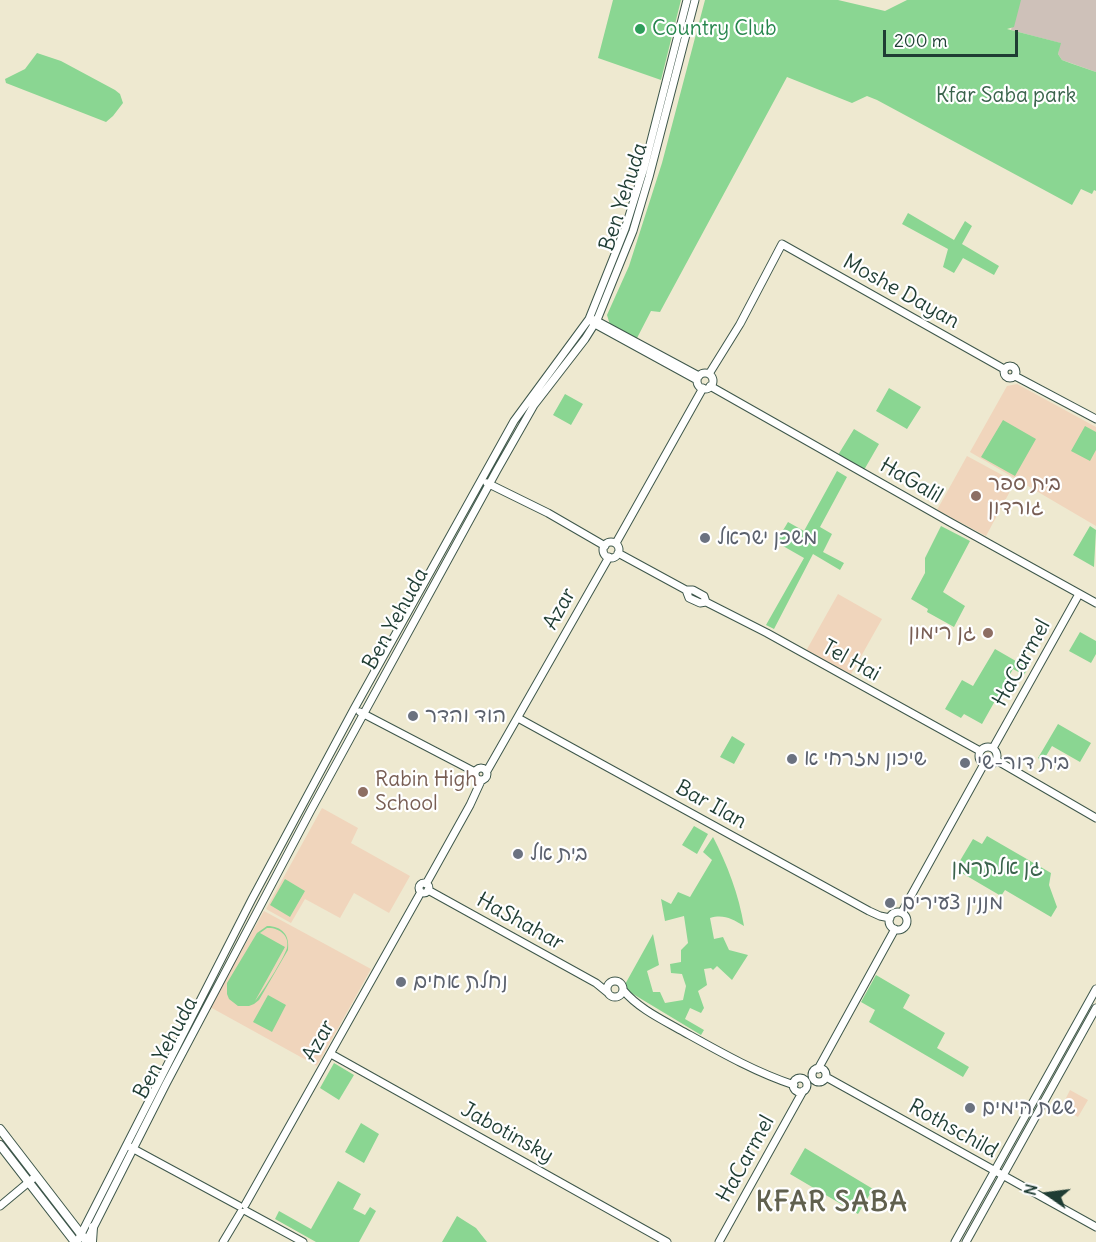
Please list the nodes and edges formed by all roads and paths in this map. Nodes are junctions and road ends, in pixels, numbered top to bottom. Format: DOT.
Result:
graph roads {
  1 [pos="687,0"];
  2 [pos="695,0"];
  3 [pos="603,309"];
  4 [pos="589,319"];
  5 [pos="596,323"];
  6 [pos="609,330"];
  7 [pos="585,339"];
  8 [pos="709,374"];
  9 [pos="698,378"];
  10 [pos="707,387"];
  11 [pos="1096,419"];
  12 [pos="497,470"];
  13 [pos="482,481"];
  14 [pos="490,484"];
  15 [pos="506,492"];
  16 [pos="482,500"];
  17 [pos="616,543"];
  18 [pos="605,546"];
  19 [pos="618,553"];
  20 [pos="609,557"];
  21 [pos="1079,594"];
  22 [pos="1096,603"];
  23 [pos="368,703"];
  24 [pos="354,710"];
  25 [pos="363,714"];
  26 [pos="518,718"];
  27 [pos="375,720"];
  28 [pos="354,729"];
  29 [pos="993,748"];
  30 [pos="980,751"];
  31 [pos="996,760"];
  32 [pos="984,764"];
  33 [pos="475,771"];
  34 [pos="487,771"];
  35 [pos="481,781"];
  36 [pos="1096,818"];
  37 [pos="425,888"];
  38 [pos="902,912"];
  39 [pos="890,918"];
  40 [pos="895,929"];
  41 [pos="596,983"];
  42 [pos="609,984"];
  43 [pos="1096,989"];
  44 [pos="623,990"];
  45 [pos="607,992"];
  46 [pos="617,997"];
  47 [pos="634,1003"];
  48 [pos="1096,1008"];
  49 [pos="331,1054"];
  50 [pos="816,1071"];
  51 [pos="826,1077"];
  52 [pos="802,1078"];
  53 [pos="816,1081"];
  54 [pos="794,1085"];
  55 [pos="805,1089"];
  56 [pos="0,1129"];
  57 [pos="0,1145"];
  58 [pos="129,1148"];
  59 [pos="995,1171"];
  60 [pos="36,1176"];
  61 [pos="1003,1176"];
  62 [pos="28,1182"];
  63 [pos="0,1206"];
  64 [pos="243,1208"];
  65 [pos="74,1223"];
  66 [pos="90,1225"];
  67 [pos="1096,1227"];
  68 [pos="68,1232"];
  69 [pos="87,1240"];
  70 [pos="70,1242"];
  71 [pos="76,1242"];
  72 [pos="223,1242"];
  73 [pos="303,1242"];
  74 [pos="668,1242"];
  75 [pos="719,1242"];
  76 [pos="955,1242"];
  77 [pos="966,1242"];
  1 -- 4 [label="street, Ben Yehuda"];
  2 -- 3 [label="street, Ben Yehuda"];
  3 -- 5 [label="street, Ben Yehuda"];
  3 -- 6 [label="street"];
  4 -- 5 [label="street"];
  4 -- 13 [label="street, Ben Yehuda"];
  5 -- 6 [label="street"];
  5 -- 7 [label="street, Ben Yehuda"];
  6 -- 7 [label="street"];
  6 -- 9 [label="street"];
  7 -- 12 [label="street, Ben Yehuda"];
  8 -- 9 [label="street"];
  8 -- 10 [label="street"];
  8 -- 11 [label="street, Moshe Dayan"];
  9 -- 10 [label="street"];
  10 -- 17 [label="street"];
  10 -- 21 [label="street, HaGalil"];
  12 -- 14 [label="street, Ben Yehuda"];
  12 -- 15 [label="street"];
  13 -- 14 [label="street"];
  13 -- 24 [label="street, Ben Yehuda"];
  14 -- 15 [label="street"];
  14 -- 16 [label="street, Ben Yehuda"];
  15 -- 16 [label="street"];
  15 -- 18 [label="street"];
  16 -- 23 [label="street, Ben Yehuda"];
  17 -- 18 [label="street"];
  17 -- 19 [label="street"];
  18 -- 20 [label="street"];
  19 -- 20 [label="street"];
  19 -- 30 [label="street, Tel Hai"];
  20 -- 26 [label="street, Azar"];
  21 -- 22 [label="street, HaGalil"];
  21 -- 29 [label="street, HaCarmel"];
  23 -- 25 [label="street, Ben Yehuda"];
  23 -- 27 [label="street"];
  24 -- 25 [label="street"];
  24 -- 58 [label="street, Ben Yehuda"];
  25 -- 27 [label="street"];
  25 -- 28 [label="street, Ben Yehuda"];
  26 -- 34 [label="street, Azar"];
  26 -- 39 [label="street, Bar Ilan"];
  27 -- 28 [label="street"];
  27 -- 33 [label="street"];
  28 -- 58 [label="street, Ben Yehuda"];
  29 -- 30 [label="street"];
  29 -- 31 [label="street"];
  30 -- 32 [label="street"];
  31 -- 32 [label="street"];
  31 -- 36 [label="street"];
  32 -- 38 [label="street"];
  33 -- 34 [label="street"];
  33 -- 35 [label="street"];
  34 -- 35 [label="street"];
  35 -- 37 [label="street, Azar"];
  37 -- 41 [label="street, HaShahar"];
  37 -- 49 [label="street, Azar"];
  38 -- 39 [label="street"];
  38 -- 40 [label="street"];
  39 -- 40 [label="street"];
  40 -- 50 [label="street"];
  41 -- 42 [label="street, HaShahar"];
  41 -- 45 [label="street, HaShahar"];
  42 -- 44 [label="street"];
  42 -- 45 [label="street"];
  43 -- 59 [label="street"];
  44 -- 46 [label="street"];
  44 -- 47 [label="street"];
  45 -- 46 [label="street"];
  46 -- 47 [label="street"];
  47 -- 54 [label="street"];
  48 -- 61 [label="street"];
  49 -- 64 [label="street, Azar"];
  49 -- 74 [label="street, Jabotinsky"];
  50 -- 51 [label="street"];
  50 -- 52 [label="street"];
  50 -- 53 [label="street"];
  51 -- 53 [label="street"];
  51 -- 59 [label="street, Rothschild"];
  52 -- 54 [label="street"];
  52 -- 55 [label="street"];
  53 -- 55 [label="street"];
  54 -- 55 [label="street"];
  55 -- 75 [label="street, HaCarmel"];
  56 -- 60 [label="main road"];
  57 -- 62 [label="main road"];
  58 -- 64 [label="street"];
  58 -- 66 [label="street, Ben Yehuda"];
  59 -- 61 [label="street, Rothschild"];
  59 -- 76 [label="street"];
  60 -- 62 [label="street"];
  60 -- 65 [label="main road"];
  61 -- 67 [label="street, Rothschild"];
  61 -- 77 [label="street"];
  62 -- 63 [label="street"];
  62 -- 68 [label="main road"];
  64 -- 72 [label="street, Azar"];
  64 -- 73 [label="street"];
  65 -- 66 [label="main road"];
  65 -- 69 [label="main road"];
  66 -- 69 [label="main road"];
  66 -- 69 [label="street, Ben Yehuda"];
  68 -- 70 [label="main road"];
  68 -- 71 [label="main road"];
  69 -- 71 [label="street, Ben Yehuda"];
}
